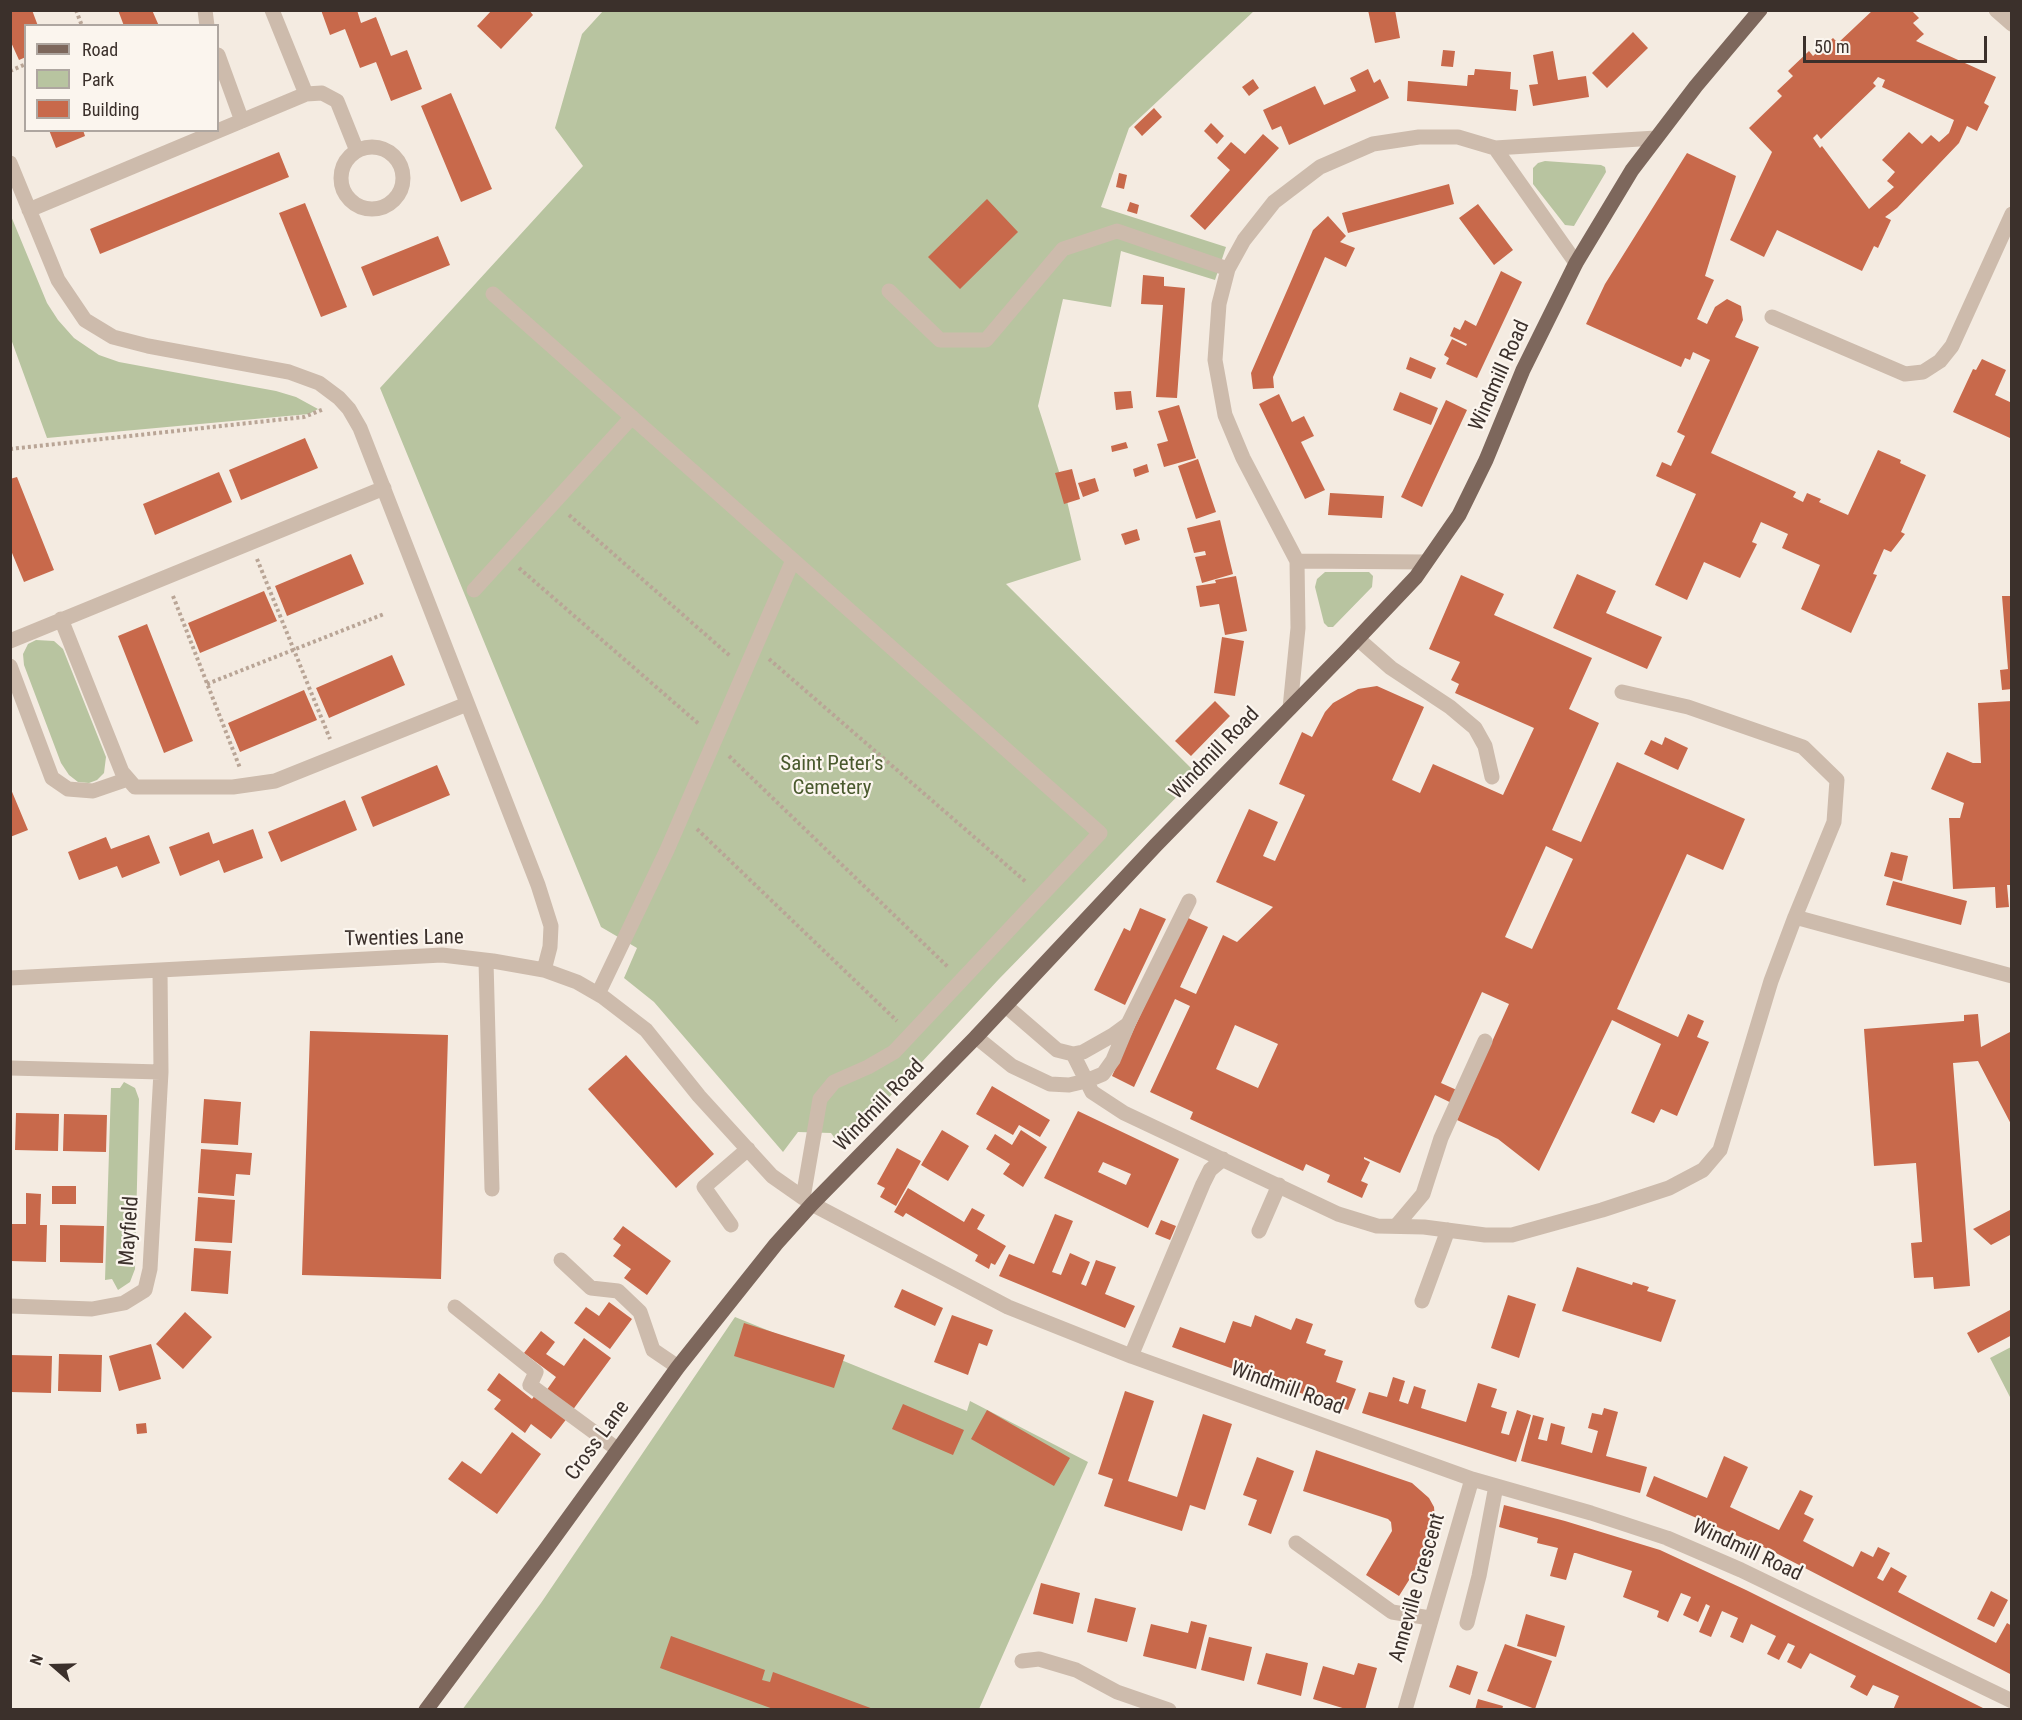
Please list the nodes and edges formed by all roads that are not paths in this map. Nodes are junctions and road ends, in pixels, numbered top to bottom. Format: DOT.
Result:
graph roads {
  1 [pos="272,10"];
  2 [pos="1760,10"];
  3 [pos="1996,10"];
  4 [pos="2012,24"];
  5 [pos="219,58"];
  6 [pos="306,94"];
  7 [pos="242,120"];
  8 [pos="219,130"];
  9 [pos="214,132"];
  10 [pos="1656,138"];
  11 [pos="1495,148"];
  12 [pos="357,151"];
  13 [pos="10,163"];
  14 [pos="29,210"];
  15 [pos="2012,214"];
  16 [pos="1576,263"];
  17 [pos="1228,268"];
  18 [pos="889,291"];
  19 [pos="493,294"];
  20 [pos="1772,317"];
  21 [pos="632,417"];
  22 [pos="384,488"];
  23 [pos="793,560"];
  24 [pos="1297,561"];
  25 [pos="1426,562"];
  26 [pos="474,590"];
  27 [pos="61,619"];
  28 [pos="1358,639"];
  29 [pos="10,641"];
  30 [pos="10,666"];
  31 [pos="1622,692"];
  32 [pos="467,704"];
  33 [pos="1290,708"];
  34 [pos="1491,777"];
  35 [pos="128,779"];
  36 [pos="1189,901"];
  37 [pos="1795,917"];
  38 [pos="486,961"];
  39 [pos="160,970"];
  40 [pos="544,970"];
  41 [pos="11,975"];
  42 [pos="2012,976"];
  43 [pos="597,994"];
  44 [pos="1006,1005"];
  45 [pos="1128,1024"];
  46 [pos="976,1038"];
  47 [pos="1485,1041"];
  48 [pos="1073,1054"];
  49 [pos="10,1068"];
  50 [pos="161,1072"];
  51 [pos="1086,1081"];
  52 [pos="748,1149"];
  53 [pos="1223,1159"];
  54 [pos="1279,1185"];
  55 [pos="492,1189"];
  56 [pos="808,1201"];
  57 [pos="731,1225"];
  58 [pos="1396,1226"];
  59 [pos="1448,1230"];
  60 [pos="1259,1231"];
  61 [pos="561,1260"];
  62 [pos="1422,1301"];
  63 [pos="10,1306"];
  64 [pos="455,1307"];
  65 [pos="1131,1356"];
  66 [pos="678,1367"];
  67 [pos="617,1449"];
  68 [pos="1472,1479"];
  69 [pos="1496,1486"];
  70 [pos="1296,1543"];
  71 [pos="1431,1618"];
  72 [pos="1467,1623"];
  73 [pos="1022,1661"];
  74 [pos="2012,1701"];
  75 [pos="426,1710"];
  76 [pos="1169,1710"];
  77 [pos="1405,1710"];
  1 -- 6 [label="street"];
  2 -- 10 [label="main road, Windmill Road"];
  3 -- 4 [label="street"];
  5 -- 7 [label="street"];
  6 -- 7 [label="street"];
  6 -- 12 [label="street"];
  7 -- 8 [label="street"];
  9 -- 14 [label="street"];
  10 -- 11 [label="street"];
  10 -- 16 [label="main road, Windmill Road"];
  11 -- 16 [label="street"];
  11 -- 17 [label="street"];
  12 -- 12 [label="street"];
  13 -- 14 [label="street"];
  14 -- 22 [label="street"];
  15 -- 20 [label="street"];
  16 -- 25 [label="main road, Windmill Road"];
  17 -- 18 [label="street"];
  17 -- 24 [label="street"];
  19 -- 21 [label="street"];
  21 -- 23 [label="street"];
  21 -- 26 [label="street"];
  22 -- 27 [label="street"];
  22 -- 32 [label="street"];
  23 -- 43 [label="street"];
  23 -- 56 [label="street"];
  24 -- 25 [label="street"];
  24 -- 33 [label="street"];
  25 -- 28 [label="main road, Windmill Road"];
  27 -- 29 [label="street"];
  27 -- 35 [label="street"];
  28 -- 33 [label="main road, Windmill Road"];
  28 -- 34 [label="street"];
  30 -- 35 [label="street"];
  31 -- 37 [label="street"];
  32 -- 35 [label="street"];
  32 -- 40 [label="street"];
  33 -- 44 [label="main road, Windmill Road"];
  36 -- 45 [label="street"];
  37 -- 42 [label="street"];
  37 -- 59 [label="street"];
  38 -- 39 [label="street, Twenties Lane"];
  38 -- 40 [label="street, Twenties Lane"];
  38 -- 55 [label="street"];
  39 -- 41 [label="street, Twenties Lane"];
  39 -- 50 [label="street, Mayfield"];
  40 -- 43 [label="street, Twenties Lane"];
  43 -- 52 [label="street, Twenties Lane"];
  44 -- 46 [label="main road, Windmill Road"];
  44 -- 48 [label="street"];
  45 -- 48 [label="street"];
  45 -- 51 [label="street"];
  46 -- 51 [label="street"];
  46 -- 56 [label="main road, Windmill Road"];
  47 -- 58 [label="street"];
  48 -- 51 [label="street"];
  49 -- 50 [label="street"];
  50 -- 63 [label="street, Mayfield"];
  51 -- 53 [label="street"];
  52 -- 56 [label="street, Twenties Lane"];
  52 -- 57 [label="street"];
  53 -- 54 [label="street"];
  53 -- 65 [label="street"];
  54 -- 58 [label="street"];
  54 -- 60 [label="street"];
  56 -- 65 [label="street, Windmill Road"];
  56 -- 66 [label="main road, Cross Lane"];
  58 -- 59 [label="street"];
  59 -- 62 [label="street"];
  61 -- 66 [label="street"];
  64 -- 67 [label="street"];
  65 -- 68 [label="street, Windmill Road"];
  66 -- 67 [label="main road, Cross Lane"];
  67 -- 75 [label="main road, Cross Lane"];
  68 -- 69 [label="street, Windmill Road"];
  68 -- 71 [label="street, Anneville Crescent"];
  69 -- 72 [label="street"];
  69 -- 74 [label="street, Windmill Road"];
  70 -- 71 [label="street"];
  71 -- 77 [label="street, Anneville Crescent"];
  73 -- 76 [label="street"];
}
